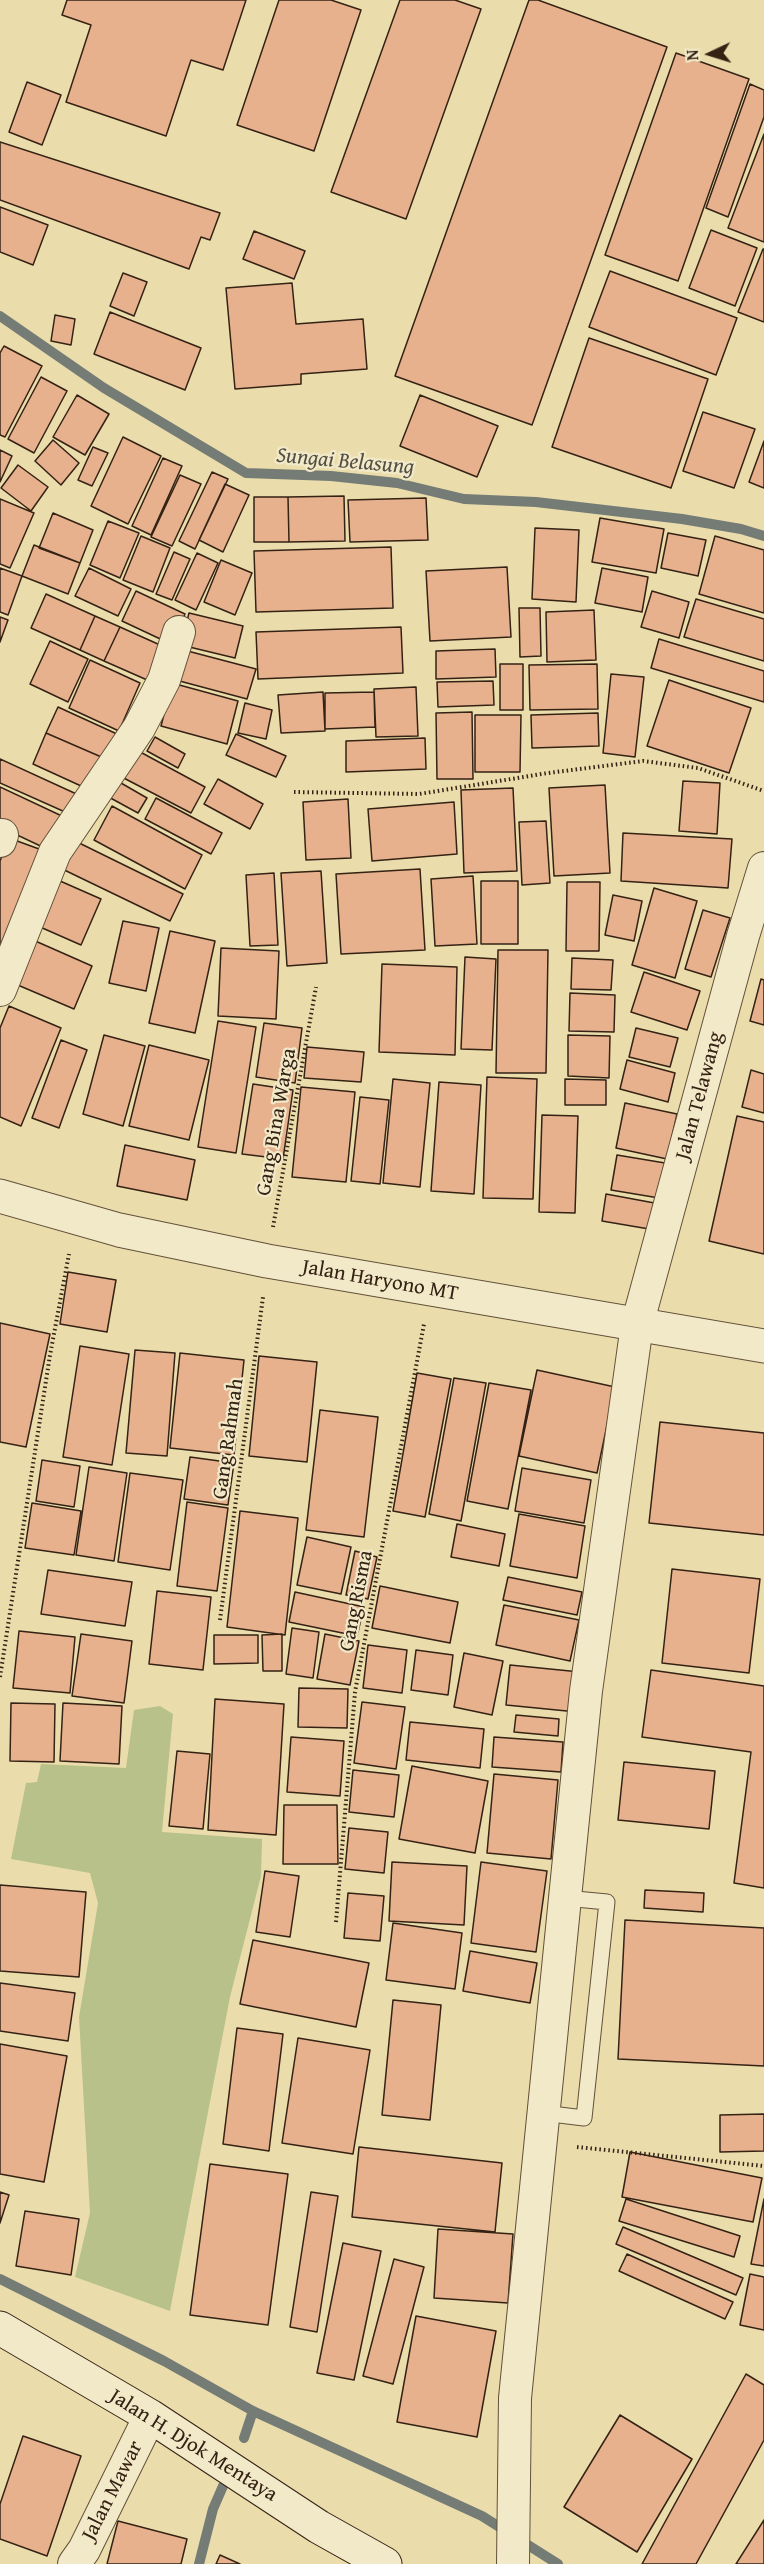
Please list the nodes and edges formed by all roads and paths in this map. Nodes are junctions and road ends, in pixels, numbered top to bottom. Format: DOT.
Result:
graph roads {
  1 [pos="179,632"];
  2 [pos="764,791"];
  3 [pos="294,792"];
  4 [pos="764,868"];
  5 [pos="316,987"];
  6 [pos="0,990"];
  7 [pos="0,1196"];
  8 [pos="77,1218"];
  9 [pos="267,1261"];
  10 [pos="431,1290"];
  11 [pos="637,1325"];
  12 [pos="764,1346"];
  13 [pos="220,1620"];
  14 [pos="0,1677"];
  15 [pos="565,1898"];
  16 [pos="336,1922"];
  17 [pos="542,2128"];
  18 [pos="764,2166"];
  19 [pos="0,2328"];
  20 [pos="150,2416"];
  21 [pos="513,2562"];
  22 [pos="74,2564"];
  23 [pos="385,2564"];
  1 -- 6 [label="street"];
  2 -- 3 [label="path"];
  4 -- 11 [label="street, Jalan Telawang"];
  5 -- 9 [label="path, Gang Bina Warga"];
  7 -- 8 [label="street, Jalan Haryono MT"];
  8 -- 9 [label="street, Jalan Haryono MT"];
  8 -- 14 [label="path"];
  9 -- 10 [label="street, Jalan Haryono MT"];
  9 -- 13 [label="path, Gang Rahmah"];
  10 -- 11 [label="street, Jalan Haryono MT"];
  10 -- 16 [label="path, Gang Risma"];
  11 -- 12 [label="street, Jalan Haryono MT"];
  11 -- 15 [label="street, Jalan Telawang"];
  15 -- 17 [label="street, Jalan Telawang"];
  15 -- 17 [label="lane"];
  17 -- 18 [label="path"];
  17 -- 21 [label="street, Jalan Telawang"];
  19 -- 20 [label="street, Jalan H. Djok Mentaya"];
  20 -- 22 [label="street, Jalan Mawar"];
  20 -- 23 [label="street, Jalan H. Djok Mentaya"];
}
